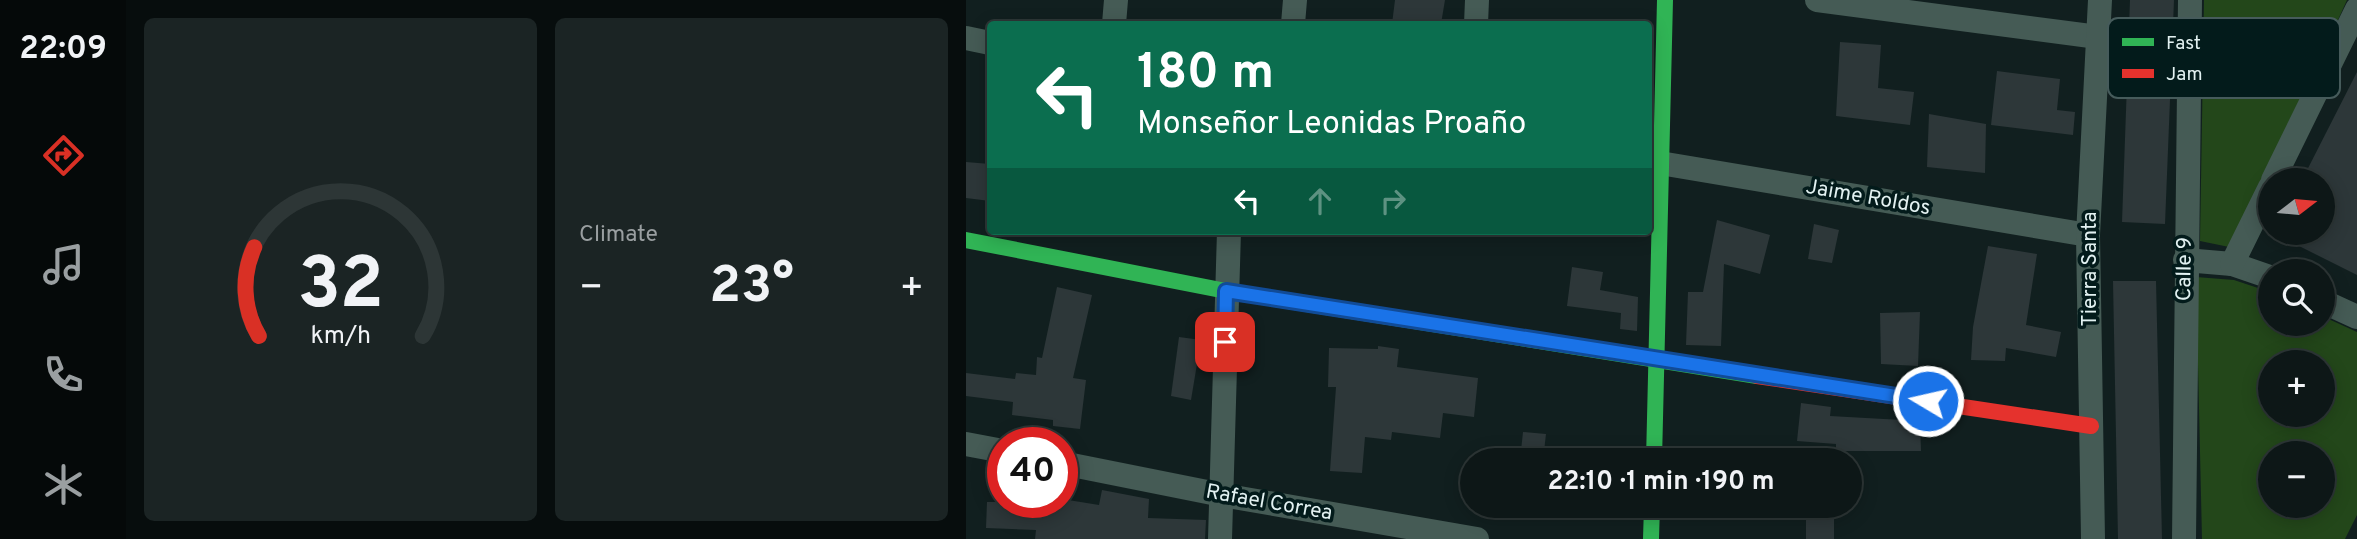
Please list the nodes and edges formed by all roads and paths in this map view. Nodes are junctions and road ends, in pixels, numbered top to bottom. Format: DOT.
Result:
graph roads {
  1 [pos="1116,0"];
  2 [pos="1295,0"];
  3 [pos="1477,0"];
  4 [pos="1665,0"];
  5 [pos="1817,0"];
  6 [pos="2100,0"];
  7 [pos="2190,0"];
  8 [pos="2357,9"];
  9 [pos="2190,18"];
  10 [pos="1114,21"];
  11 [pos="1293,21"];
  12 [pos="1476,21"];
  13 [pos="2098,37"];
  14 [pos="966,38"];
  15 [pos="987,42"];
  16 [pos="2340,44"];
  17 [pos="2188,98"];
  18 [pos="2313,98"];
  19 [pos="1654,161"];
  20 [pos="2279,168"];
  21 [pos="2258,211"];
  22 [pos="1229,235"];
  23 [pos="2088,235"];
  24 [pos="966,240"];
  25 [pos="2185,260"];
  26 [pos="2232,264"];
  27 [pos="2258,273"];
  28 [pos="1226,291"];
  29 [pos="2335,307"];
  30 [pos="2357,317"];
  31 [pos="1658,361"];
  32 [pos="2091,426"];
  33 [pos="966,444"];
  34 [pos="987,448"];
  35 [pos="1654,448"];
  36 [pos="1078,466"];
  37 [pos="1222,495"];
  38 [pos="1652,518"];
  39 [pos="1220,539"];
  40 [pos="1477,539"];
  41 [pos="1651,539"];
  42 [pos="2093,539"];
  43 [pos="2184,539"];
  1 -- 10 [label="street"];
  2 -- 11 [label="street"];
  3 -- 12 [label="street"];
  4 -- 19 [label="street"];
  5 -- 13 [label="street"];
  6 -- 13 [label="street, Tierra Santa"];
  7 -- 9 [label="street, Calle 9"];
  8 -- 16 [label="street"];
  13 -- 23 [label="street, Tierra Santa"];
  14 -- 15 [label="street"];
  17 -- 25 [label="street, Calle 9"];
  18 -- 20 [label="street"];
  19 -- 23 [label="street, Jaime Roldos"];
  19 -- 31 [label="street"];
  21 -- 26 [label="street"];
  22 -- 28 [label="street"];
  23 -- 32 [label="street, Tierra Santa"];
  24 -- 28 [label="street"];
  25 -- 26 [label="street"];
  25 -- 43 [label="street, Calle 9"];
  26 -- 27 [label="street"];
  28 -- 31 [label="street"];
  28 -- 37 [label="street"];
  29 -- 30 [label="street"];
  31 -- 32 [label="street"];
  31 -- 35 [label="street"];
  32 -- 42 [label="street, Tierra Santa"];
  33 -- 34 [label="street"];
  36 -- 37 [label="street, Rafael Correa"];
  37 -- 39 [label="street"];
  37 -- 40 [label="street, Rafael Correa"];
  38 -- 41 [label="street"];
}
